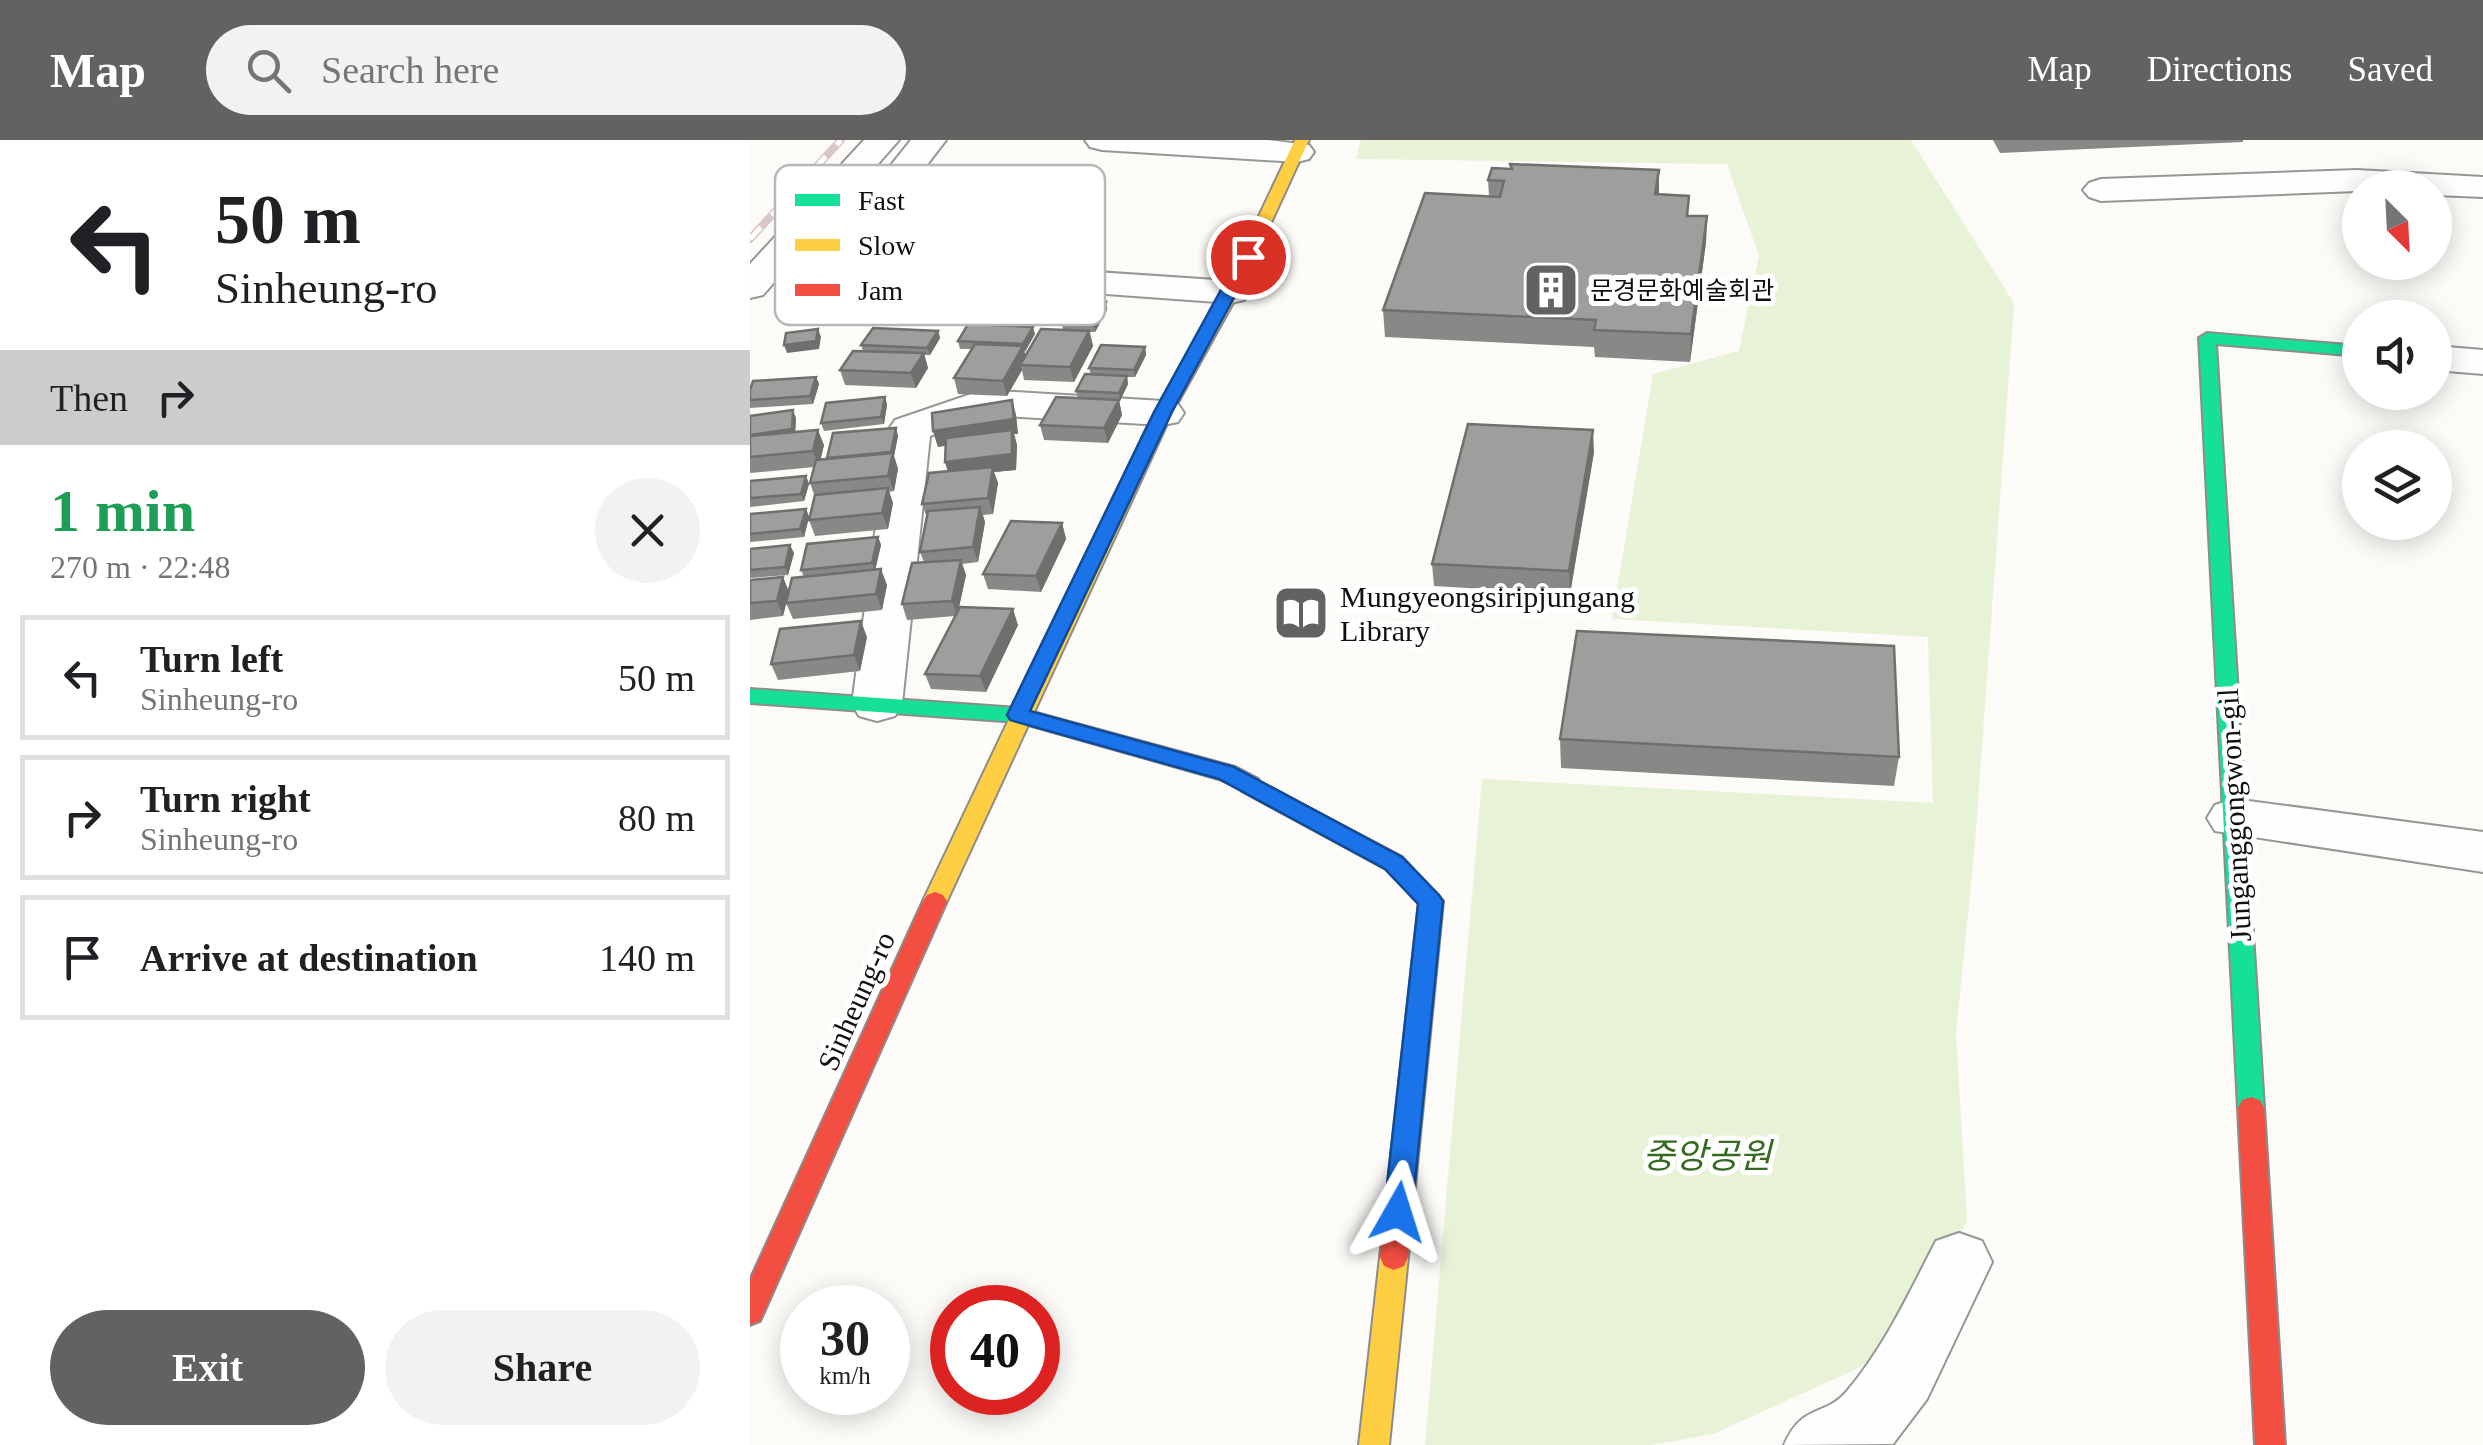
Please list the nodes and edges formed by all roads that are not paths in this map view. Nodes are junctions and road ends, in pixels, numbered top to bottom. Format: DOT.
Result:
graph roads {
  1 [pos="882,140"];
  2 [pos="928,140"];
  3 [pos="1102,140"];
  4 [pos="1300,146"];
  5 [pos="860,165"];
  6 [pos="909,165"];
  7 [pos="2483,187"];
  8 [pos="2101,190"];
  9 [pos="775,259"];
  10 [pos="1105,284"];
  11 [pos="750,287"];
  12 [pos="1231,292"];
  13 [pos="2342,349"];
  14 [pos="2452,359"];
  15 [pos="2483,362"];
  16 [pos="1163,412"];
  17 [pos="750,696"];
  18 [pos="878,704"];
  19 [pos="1018,715"];
  20 [pos="2234,818"];
  21 [pos="2483,852"];
  22 [pos="1959,1262"];
  23 [pos="750,1312"];
  24 [pos="1374,1445"];
  25 [pos="1820,1445"];
  26 [pos="2270,1445"];
  1 -- 5 [label="street"];
  2 -- 6 [label="street"];
  3 -- 4 [label="street"];
  4 -- 12 [label="street, Sinheung-ro"];
  7 -- 8 [label="street"];
  9 -- 11 [label="street"];
  10 -- 12 [label="street"];
  12 -- 16 [label="street, Sinheung-ro"];
  13 -- 20 [label="street, Junganggongwon-gil"];
  14 -- 15 [label="street"];
  16 -- 18 [label="street"];
  16 -- 19 [label="street, Sinheung-ro"];
  17 -- 18 [label="street"];
  18 -- 19 [label="street"];
  19 -- 23 [label="street, Sinheung-ro"];
  19 -- 24 [label="street"];
  20 -- 21 [label="street"];
  20 -- 26 [label="street, Junganggongwon-gil"];
  22 -- 25 [label="street"];
}
